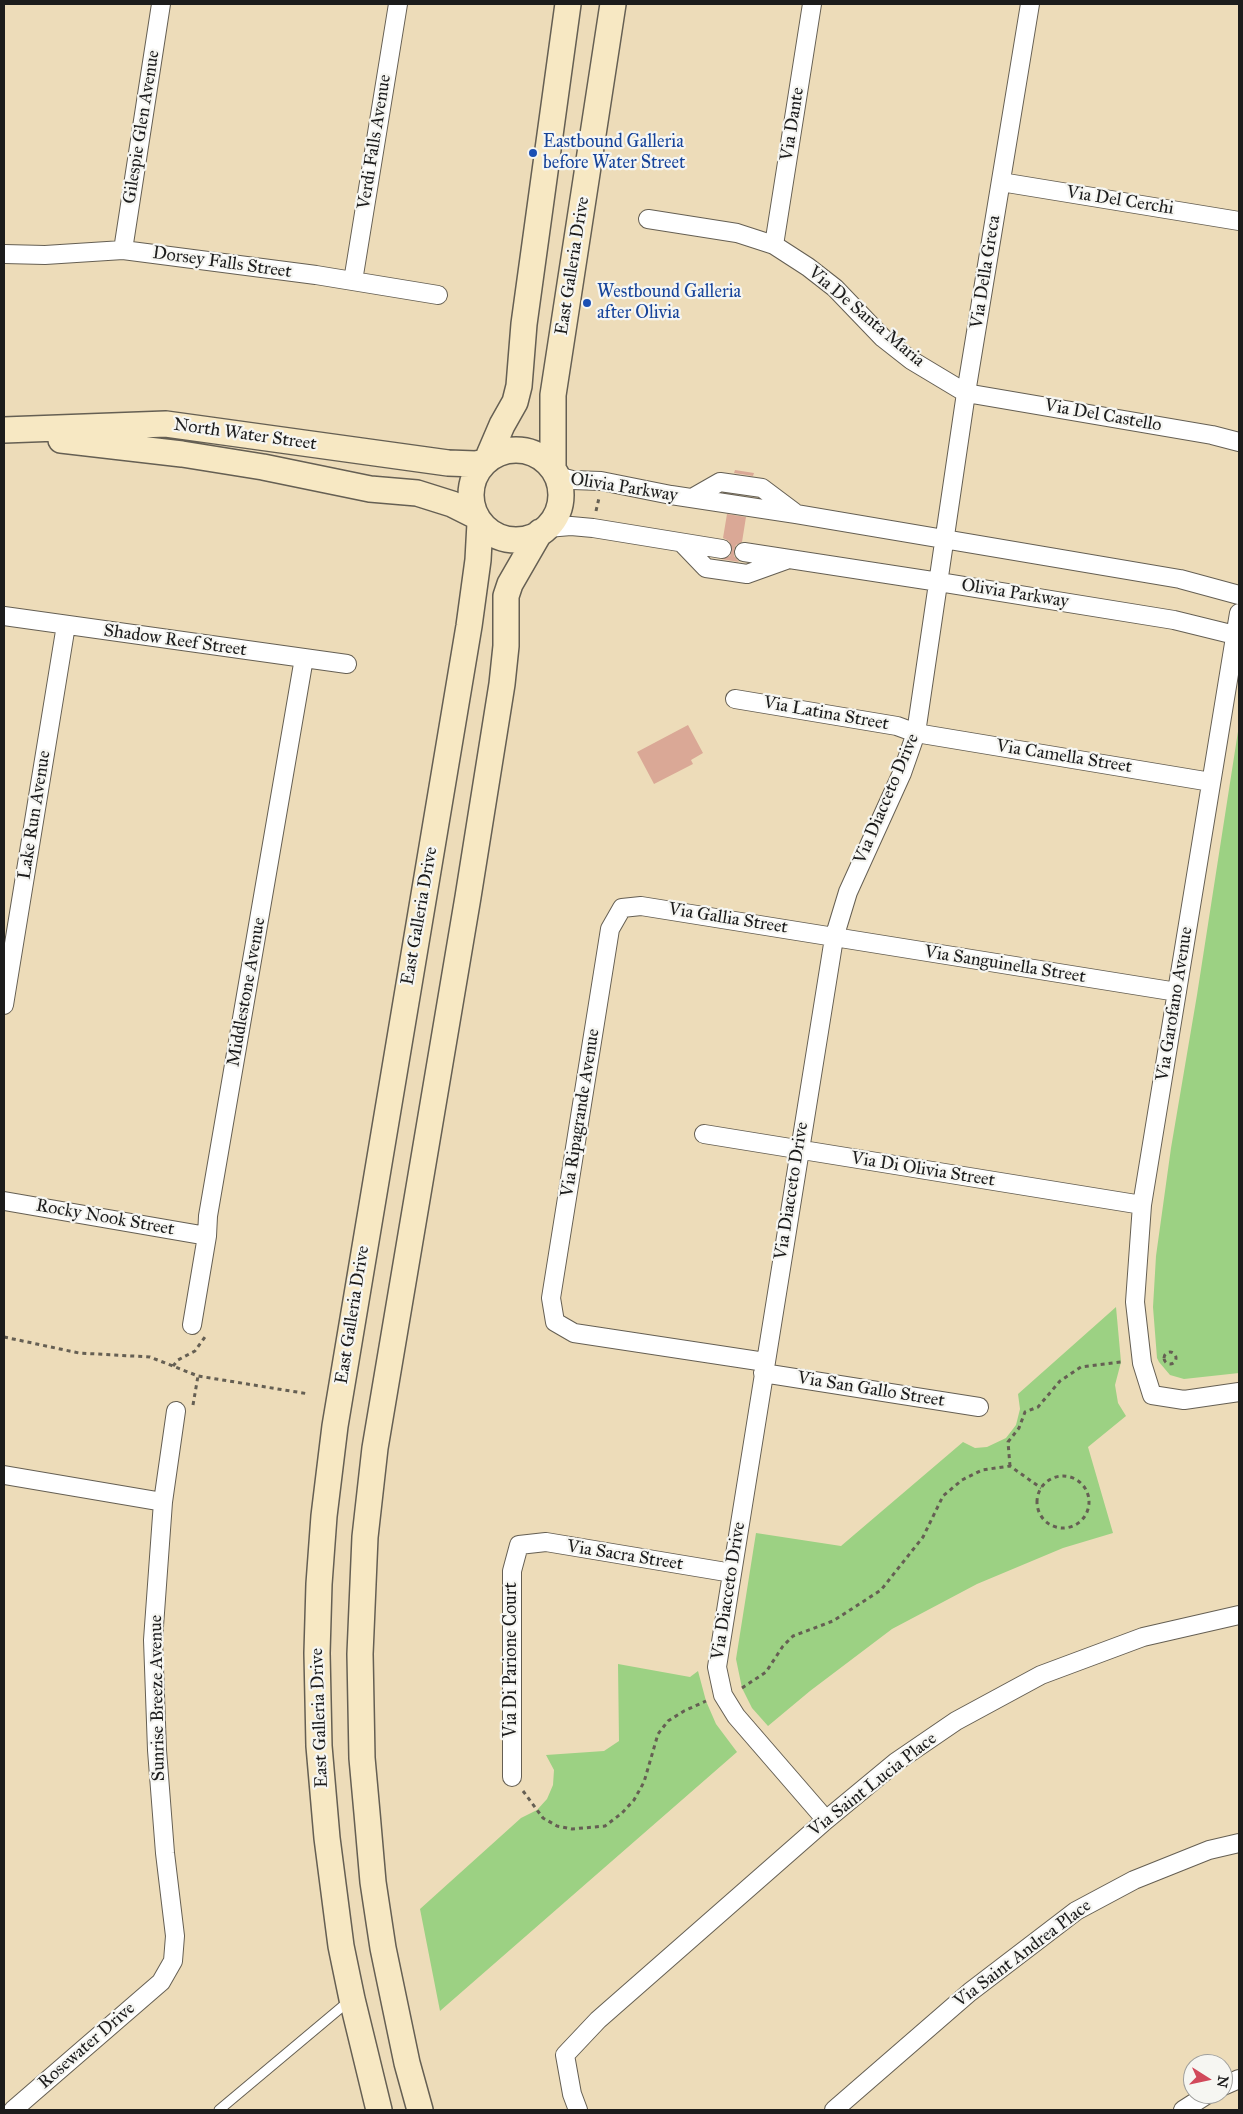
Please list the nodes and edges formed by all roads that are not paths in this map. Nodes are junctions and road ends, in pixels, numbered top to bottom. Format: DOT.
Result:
graph roads {
  1 [pos="161,4"];
  2 [pos="398,4"];
  3 [pos="568,4"];
  4 [pos="613,4"];
  5 [pos="812,4"];
  6 [pos="1030,4"];
  7 [pos="1001,182"];
  8 [pos="648,218"];
  9 [pos="1239,221"];
  10 [pos="774,245"];
  11 [pos="123,250"];
  12 [pos="4,254"];
  13 [pos="353,281"];
  14 [pos="438,295"];
  15 [pos="966,393"];
  16 [pos="4,432"];
  17 [pos="1239,442"];
  18 [pos="486,461"];
  19 [pos="555,473"];
  20 [pos="478,519"];
  21 [pos="544,530"];
  22 [pos="944,540"];
  23 [pos="682,544"];
  24 [pos="722,549"];
  25 [pos="744,552"];
  26 [pos="789,559"];
  27 [pos="939,582"];
  28 [pos="1239,595"];
  29 [pos="1239,614"];
  30 [pos="4,616"];
  31 [pos="66,625"];
  32 [pos="1237,636"];
  33 [pos="304,658"];
  34 [pos="347,664"];
  35 [pos="735,699"];
  36 [pos="916,733"];
  37 [pos="1211,782"];
  38 [pos="622,908"];
  39 [pos="834,938"];
  40 [pos="1177,992"];
  41 [pos="4,1005"];
  42 [pos="704,1134"];
  43 [pos="799,1149"];
  44 [pos="4,1201"];
  45 [pos="1142,1205"];
  46 [pos="207,1236"];
  47 [pos="555,1322"];
  48 [pos="199,1329"];
  49 [pos="764,1367"];
  50 [pos="1239,1392"];
  51 [pos="979,1407"];
  52 [pos="184,1408"];
  53 [pos="4,1475"];
  54 [pos="163,1502"];
  55 [pos="519,1545"];
  56 [pos="732,1573"];
  57 [pos="1239,1615"];
  58 [pos="512,1777"];
  59 [pos="826,1820"];
  60 [pos="1239,1843"];
  61 [pos="161,1982"];
  62 [pos="352,1999"];
  63 [pos="14,2110"];
  64 [pos="219,2110"];
  65 [pos="379,2110"];
  66 [pos="420,2110"];
  67 [pos="578,2110"];
  68 [pos="834,2110"];
  1 -- 11 [label="street, Gilespie Glen Avenue"];
  2 -- 13 [label="street, Verdi Falls Avenue"];
  3 -- 18 [label="main road"];
  4 -- 19 [label="main road, East Galleria Drive"];
  5 -- 10 [label="street, Via Dante"];
  6 -- 7 [label="street, Via Della Greca"];
  7 -- 9 [label="street, Via Del Cerchi"];
  7 -- 15 [label="street, Via Della Greca"];
  8 -- 10 [label="street, Via De Santa Maria"];
  10 -- 15 [label="street, Via De Santa Maria"];
  11 -- 12 [label="street, Dorsey Falls Street"];
  11 -- 13 [label="street, Dorsey Falls Street"];
  13 -- 14 [label="street, Dorsey Falls Street"];
  15 -- 17 [label="street, Via Del Castello"];
  15 -- 22 [label="street, Via Della Greca"];
  16 -- 18 [label="main road, North Water Street"];
  16 -- 20 [label="main road, North Water Street"];
  18 -- 19 [label="main road"];
  18 -- 20 [label="main road"];
  19 -- 21 [label="main road"];
  19 -- 22 [label="street, Olivia Parkway"];
  20 -- 21 [label="main road"];
  20 -- 62 [label="main road, East Galleria Drive"];
  21 -- 23 [label="street"];
  21 -- 66 [label="main road"];
  22 -- 27 [label="street, Via Diacceto Drive"];
  22 -- 28 [label="street, Olivia Parkway"];
  23 -- 24 [label="street"];
  23 -- 26 [label="street, Olivia Parkway"];
  25 -- 26 [label="street, Olivia Parkway"];
  26 -- 27 [label="street, Olivia Parkway"];
  27 -- 32 [label="street, Olivia Parkway"];
  27 -- 36 [label="street, Via Diacceto Drive"];
  29 -- 32 [label="street, Via Garofano Avenue"];
  30 -- 31 [label="street, Shadow Reef Street"];
  31 -- 33 [label="street, Shadow Reef Street"];
  31 -- 41 [label="street, Lake Run Avenue"];
  32 -- 37 [label="street, Via Garofano Avenue"];
  33 -- 34 [label="street, Shadow Reef Street"];
  33 -- 46 [label="street, Middlestone Avenue"];
  35 -- 36 [label="street, Via Latina Street"];
  36 -- 37 [label="street, Via Camella Street"];
  36 -- 39 [label="street, Via Diacceto Drive"];
  37 -- 40 [label="street, Via Garofano Avenue"];
  38 -- 39 [label="street, Via Gallia Street"];
  38 -- 47 [label="street, Via Ripagrande Avenue"];
  39 -- 40 [label="street, Via Sanguinella Street"];
  39 -- 43 [label="street, Via Diacceto Drive"];
  40 -- 45 [label="street, Via Garofano Avenue"];
  42 -- 43 [label="street, Via Di Olivia Street"];
  43 -- 45 [label="street, Via Di Olivia Street"];
  43 -- 49 [label="street, Via Diacceto Drive"];
  44 -- 46 [label="street, Rocky Nook Street"];
  45 -- 50 [label="street, Via Garofano Avenue"];
  46 -- 48 [label="street, Middlestone Avenue"];
  47 -- 49 [label="street, Via San Gallo Street"];
  49 -- 51 [label="street, Via San Gallo Street"];
  49 -- 56 [label="street, Via Diacceto Drive"];
  52 -- 54 [label="street, Sunrise Breeze Avenue"];
  53 -- 54 [label="street"];
  54 -- 61 [label="street, Sunrise Breeze Avenue"];
  55 -- 56 [label="street, Via Sacra Street"];
  55 -- 58 [label="street, Via Di Parione Court"];
  56 -- 59 [label="street, Via Diacceto Drive"];
  57 -- 59 [label="street, Via Saint Lucia Place"];
  59 -- 67 [label="street, Via Saint Lucia Place"];
  60 -- 68 [label="street, Via Saint Andrea Place"];
  61 -- 63 [label="street, Rosewater Drive"];
  62 -- 64 [label="lane"];
  62 -- 65 [label="main road, East Galleria Drive"];
}
